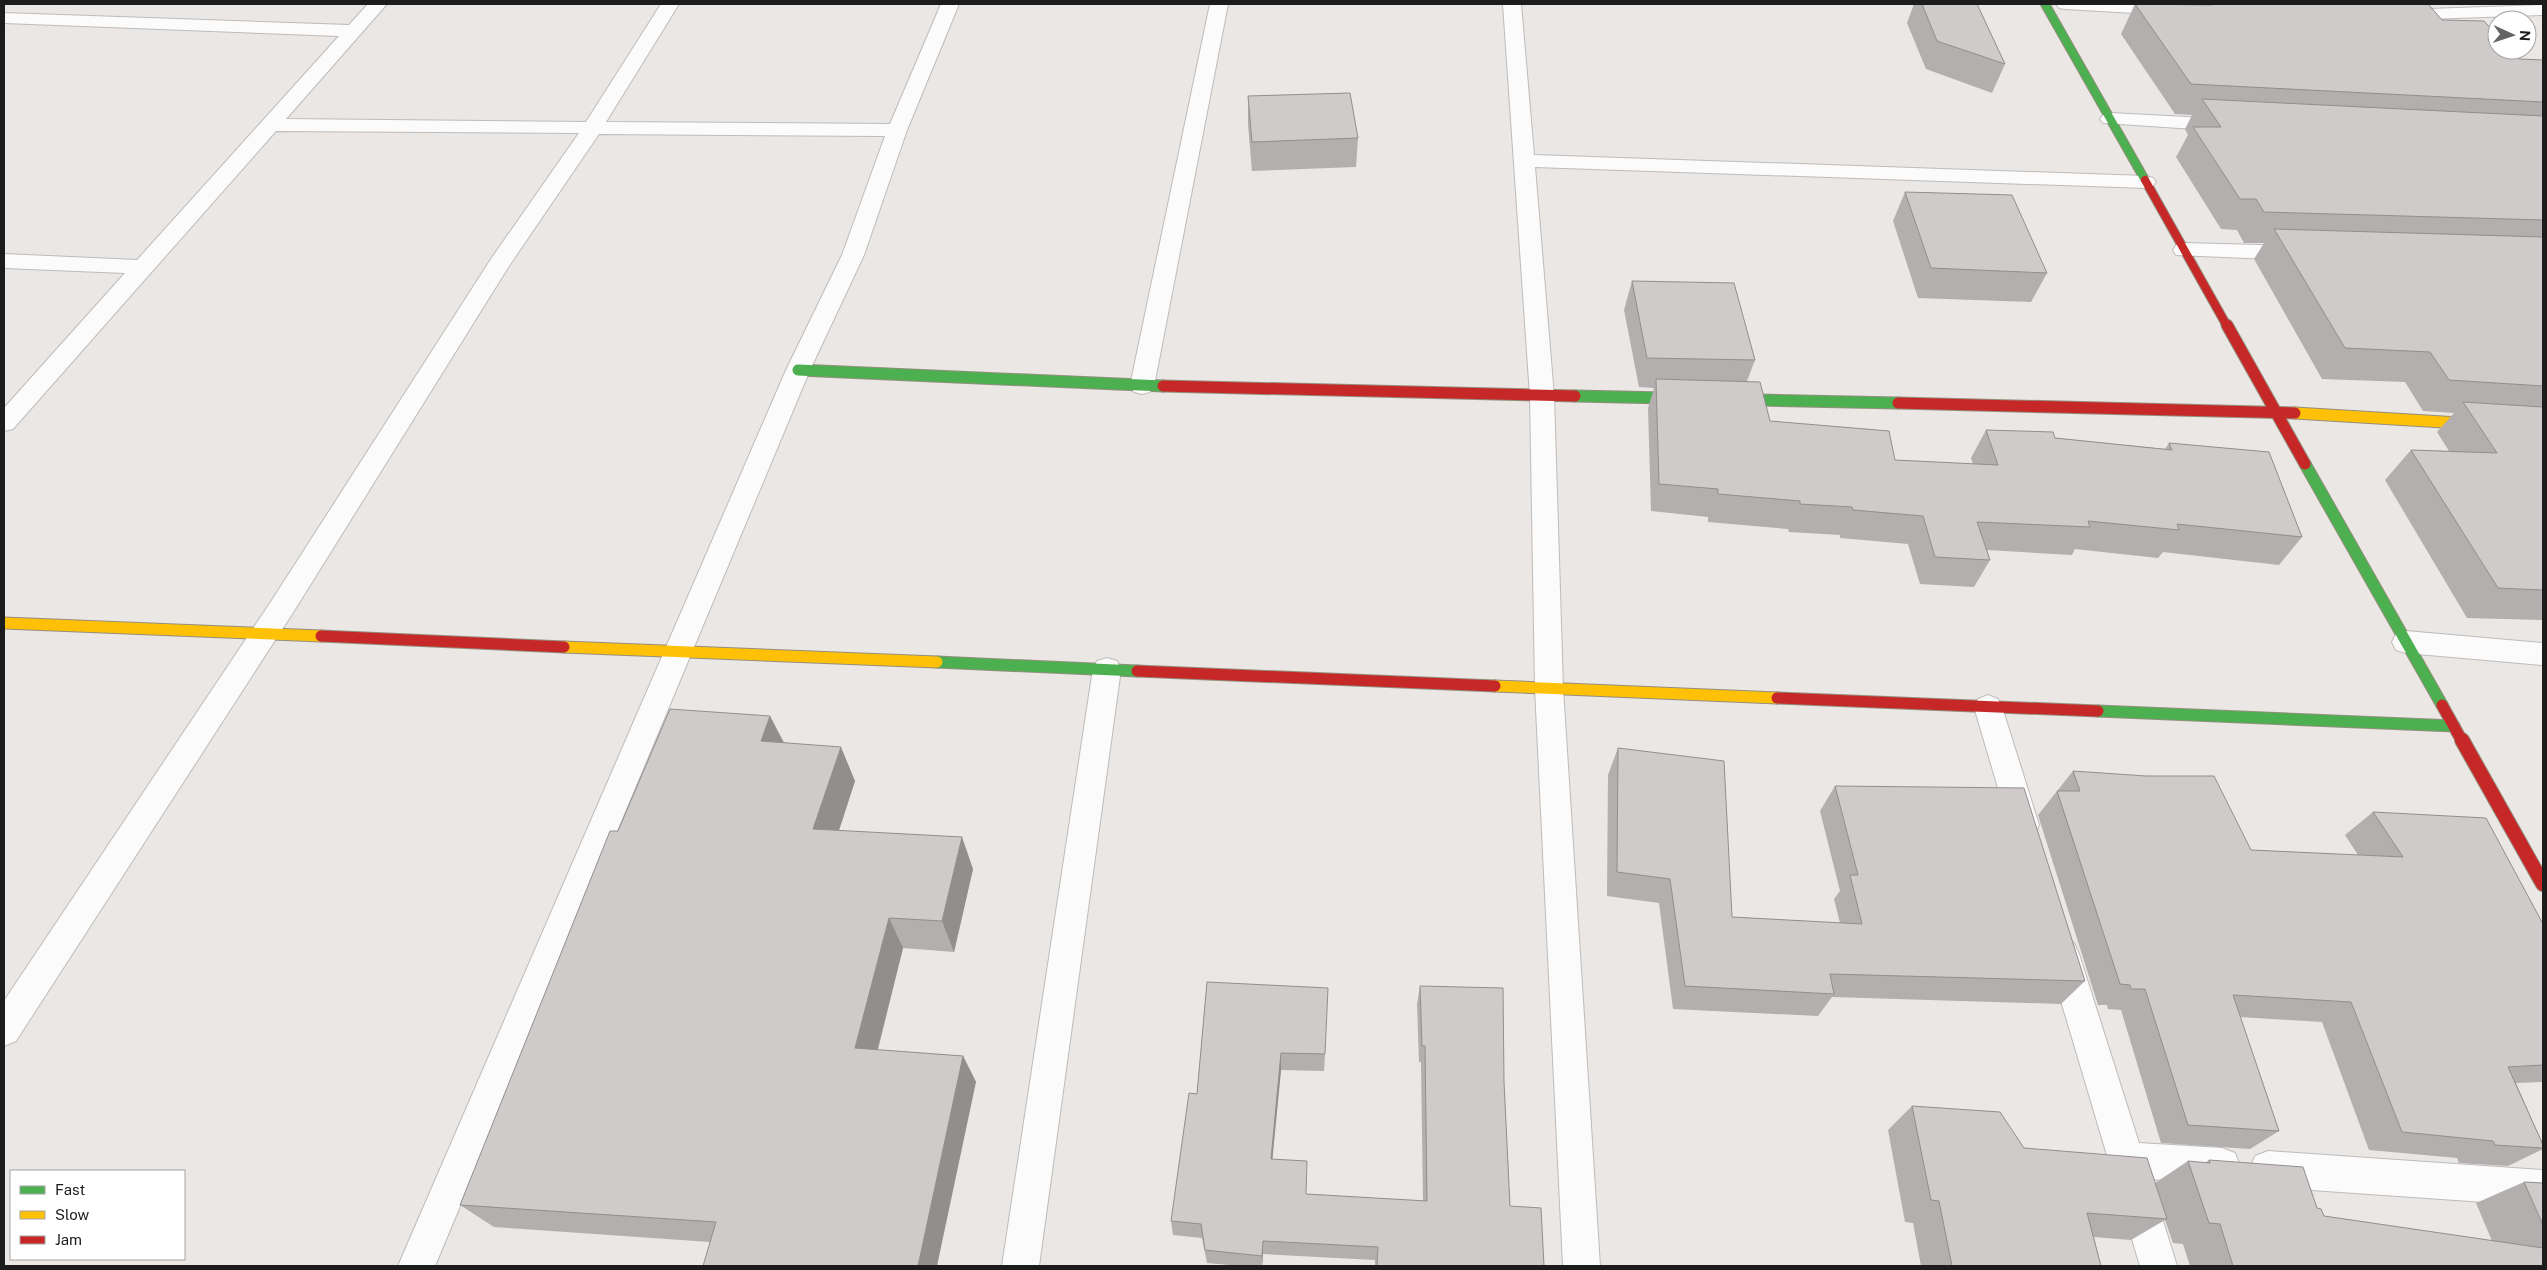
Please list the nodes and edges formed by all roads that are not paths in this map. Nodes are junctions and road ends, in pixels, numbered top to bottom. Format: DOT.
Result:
graph roads {
  1 [pos="378,4"];
  2 [pos="670,4"];
  3 [pos="950,4"];
  4 [pos="1219,4"];
  5 [pos="1512,4"];
  6 [pos="2045,4"];
  7 [pos="2065,4"];
  8 [pos="2543,10"];
  9 [pos="2184,11"];
  10 [pos="2380,16"];
  11 [pos="4,18"];
  12 [pos="354,31"];
  13 [pos="2110,119"];
  14 [pos="269,125"];
  15 [pos="2248,126"];
  16 [pos="591,130"];
  17 [pos="897,130"];
  18 [pos="1525,161"];
  19 [pos="2146,182"];
  20 [pos="2184,250"];
  21 [pos="2314,254"];
  22 [pos="4,261"];
  23 [pos="143,267"];
  24 [pos="798,370"];
  25 [pos="1142,386"];
  26 [pos="1542,396"];
  27 [pos="2276,412"];
  28 [pos="4,423"];
  29 [pos="2543,428"];
  30 [pos="4,624"];
  31 [pos="264,634"];
  32 [pos="2406,642"];
  33 [pos="679,651"];
  34 [pos="2543,654"];
  35 [pos="1107,669"];
  36 [pos="1549,688"];
  37 [pos="1988,706"];
  38 [pos="2454,726"];
  39 [pos="2034,858"];
  40 [pos="2543,884"];
  41 [pos="2054,924"];
  42 [pos="4,1030"];
  43 [pos="2126,1160"];
  44 [pos="2543,1188"];
  45 [pos="416,1266"];
  46 [pos="1020,1266"];
  47 [pos="1582,1266"];
  48 [pos="2159,1266"];
  1 -- 12 [label="street"];
  2 -- 16 [label="street"];
  3 -- 17 [label="street"];
  4 -- 25 [label="street"];
  5 -- 18 [label="street"];
  6 -- 13 [label="street"];
  7 -- 9 [label="street"];
  8 -- 10 [label="street"];
  11 -- 12 [label="street"];
  12 -- 14 [label="street"];
  13 -- 15 [label="street"];
  13 -- 19 [label="street"];
  14 -- 16 [label="street"];
  14 -- 23 [label="street"];
  16 -- 17 [label="street"];
  16 -- 31 [label="street"];
  17 -- 24 [label="street"];
  18 -- 19 [label="street"];
  18 -- 26 [label="street"];
  19 -- 20 [label="street"];
  20 -- 21 [label="street"];
  20 -- 27 [label="street"];
  22 -- 23 [label="street"];
  23 -- 28 [label="street"];
  24 -- 25 [label="street"];
  24 -- 33 [label="street"];
  25 -- 26 [label="street"];
  26 -- 27 [label="street"];
  26 -- 36 [label="street"];
  27 -- 29 [label="street"];
  27 -- 32 [label="street"];
  30 -- 31 [label="street"];
  31 -- 33 [label="street"];
  31 -- 42 [label="street"];
  32 -- 34 [label="street"];
  32 -- 38 [label="street"];
  33 -- 35 [label="street"];
  33 -- 45 [label="street"];
  35 -- 36 [label="street"];
  35 -- 46 [label="street"];
  36 -- 37 [label="street"];
  36 -- 47 [label="street"];
  37 -- 38 [label="street"];
  37 -- 39 [label="street"];
  38 -- 40 [label="street"];
  41 -- 43 [label="street"];
  43 -- 44 [label="street"];
  43 -- 48 [label="street"];
}
